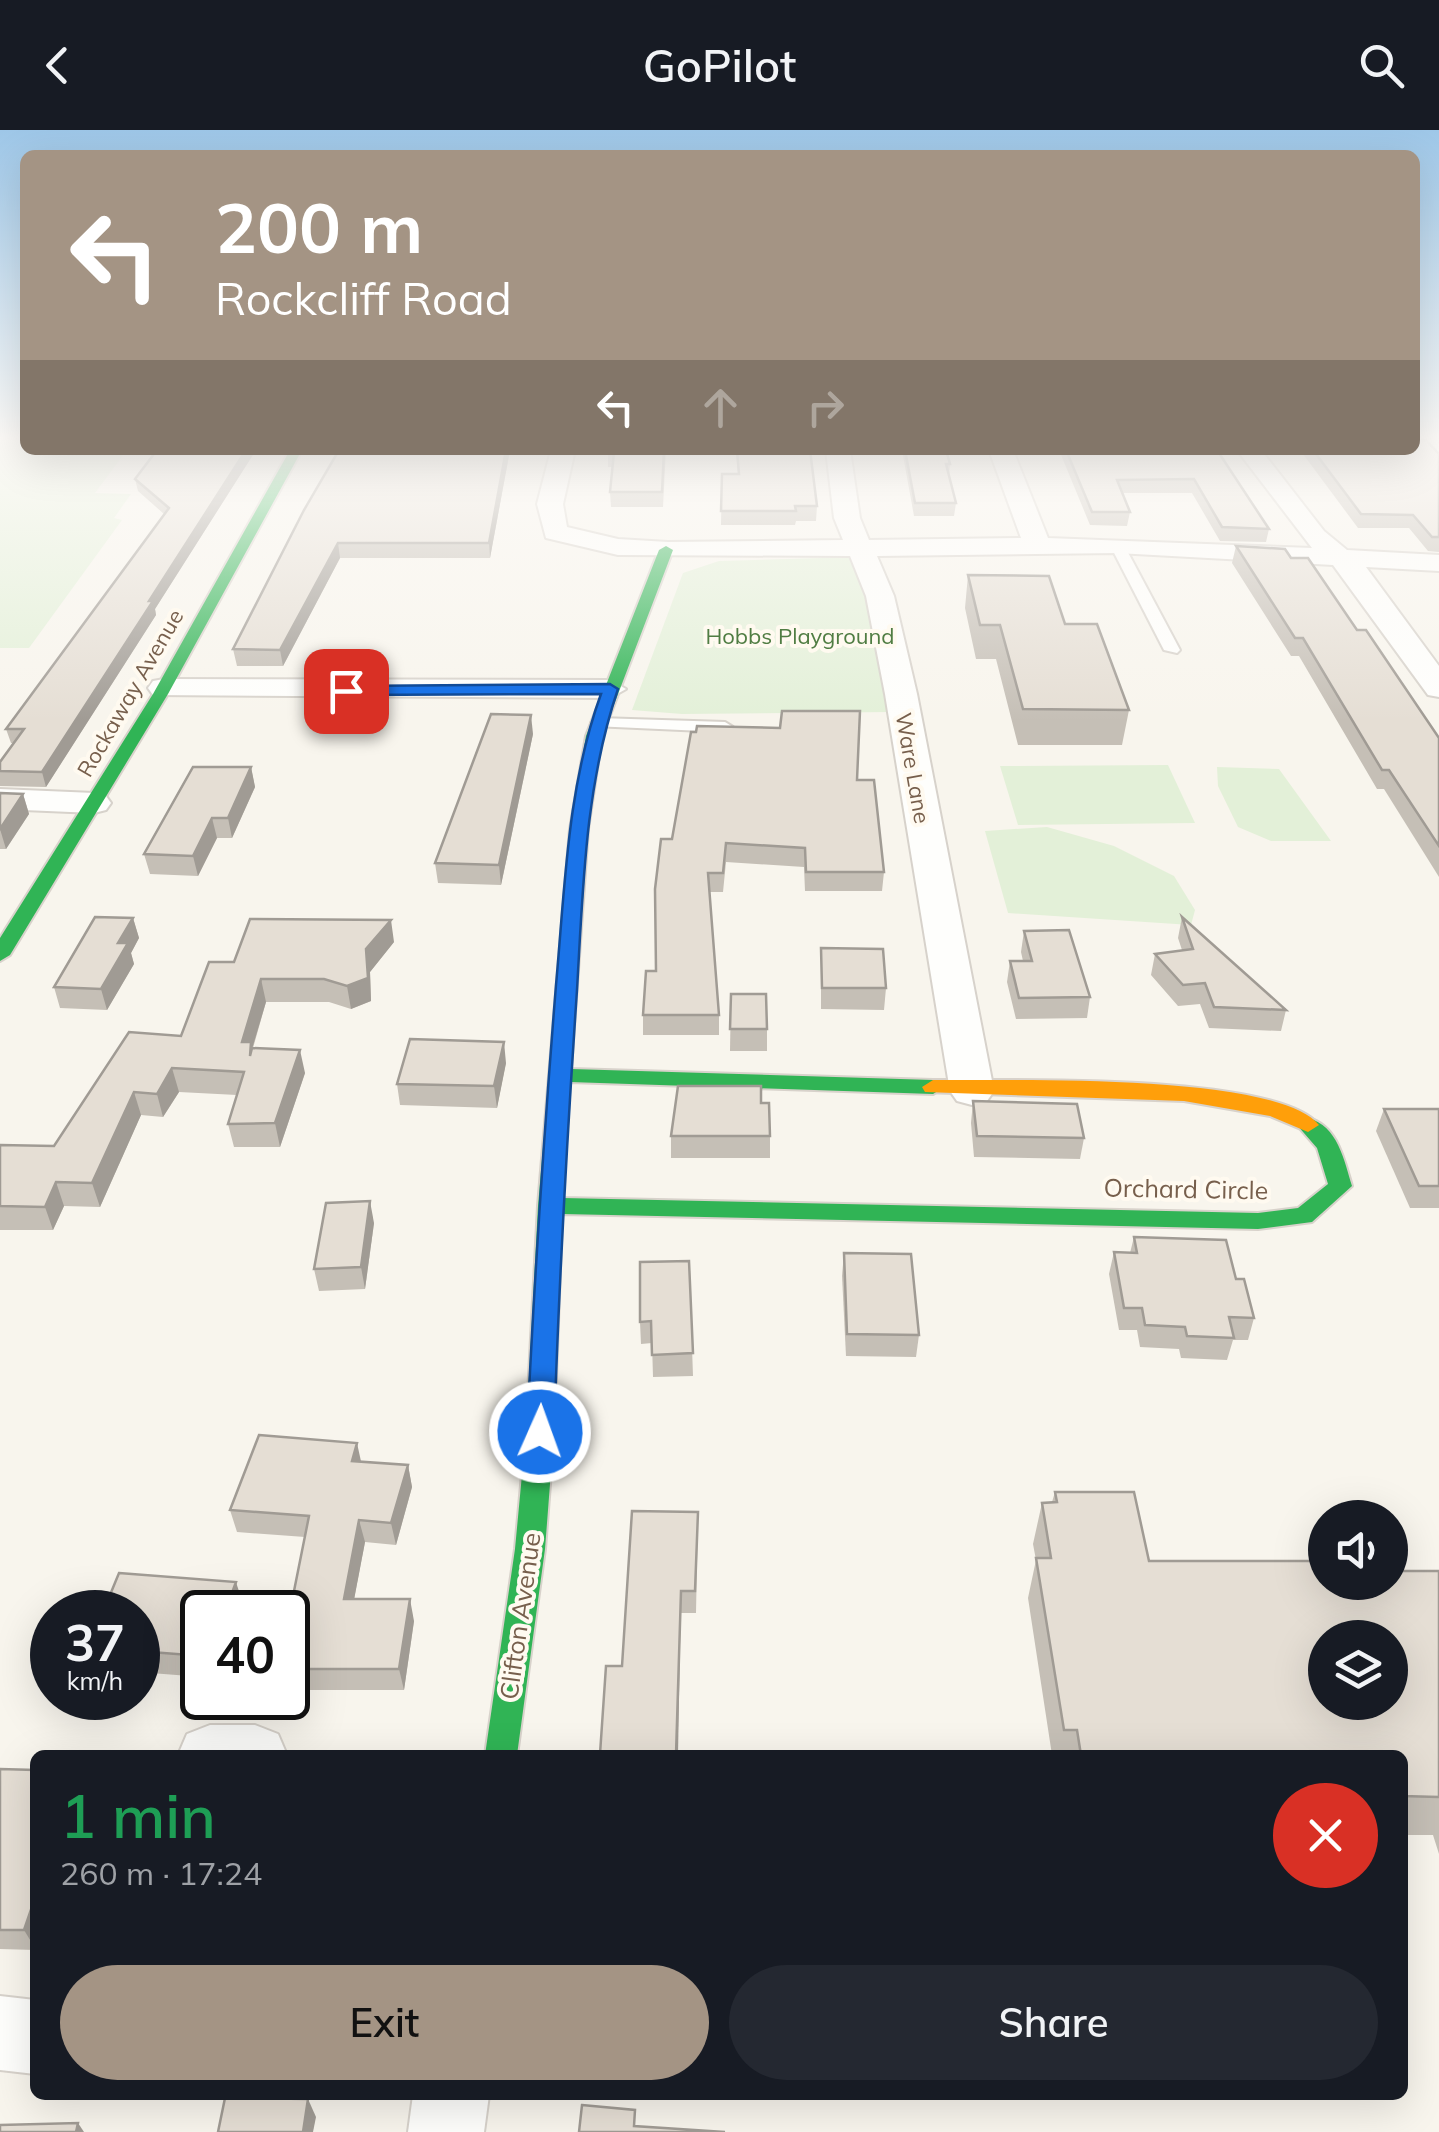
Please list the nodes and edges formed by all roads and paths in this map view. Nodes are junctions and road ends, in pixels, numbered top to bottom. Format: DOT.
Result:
graph roads {
  1 [pos="250,533"];
  2 [pos="561,533"];
  3 [pos="853,533"];
  4 [pos="1033,533"];
  5 [pos="1313,533"];
  6 [pos="858,545"];
  7 [pos="1037,545"];
  8 [pos="1116,545"];
  9 [pos="666,550"];
  10 [pos="1338,555"];
  11 [pos="1439,563"];
  12 [pos="1172,650"];
  13 [pos="164,688"];
  14 [pos="1439,688"];
  15 [pos="610,689"];
  16 [pos="599,723"];
  17 [pos="737,728"];
  18 [pos="0,800"];
  19 [pos="94,802"];
  20 [pos="0,955"];
  21 [pos="559,1075"];
  22 [pos="972,1092"];
  23 [pos="550,1206"];
  24 [pos="502,1750"];
  25 [pos="0,2033"];
  26 [pos="30,2036"];
  27 [pos="450,2100"];
  28 [pos="446,2132"];
  1 -- 13 [label="street, Rockaway Avenue"];
  2 -- 9 [label="street"];
  3 -- 6 [label="street, Ware Lane"];
  4 -- 7 [label="street"];
  5 -- 10 [label="street"];
  6 -- 7 [label="street"];
  6 -- 9 [label="street"];
  6 -- 22 [label="street, Ware Lane"];
  7 -- 8 [label="street"];
  8 -- 10 [label="street"];
  8 -- 12 [label="lane"];
  9 -- 15 [label="street, Clifton Avenue"];
  10 -- 11 [label="street"];
  10 -- 14 [label="street"];
  13 -- 15 [label="street"];
  13 -- 19 [label="street, Rockaway Avenue"];
  15 -- 16 [label="street, Clifton Avenue"];
  16 -- 17 [label="lane"];
  16 -- 21 [label="street, Clifton Avenue"];
  18 -- 19 [label="street"];
  19 -- 20 [label="street, Rockaway Avenue"];
  21 -- 22 [label="street, Orchard Circle"];
  21 -- 23 [label="street, Clifton Avenue"];
  22 -- 23 [label="street, Orchard Circle"];
  23 -- 24 [label="street, Clifton Avenue"];
  25 -- 26 [label="street"];
  27 -- 28 [label="street"];
}
